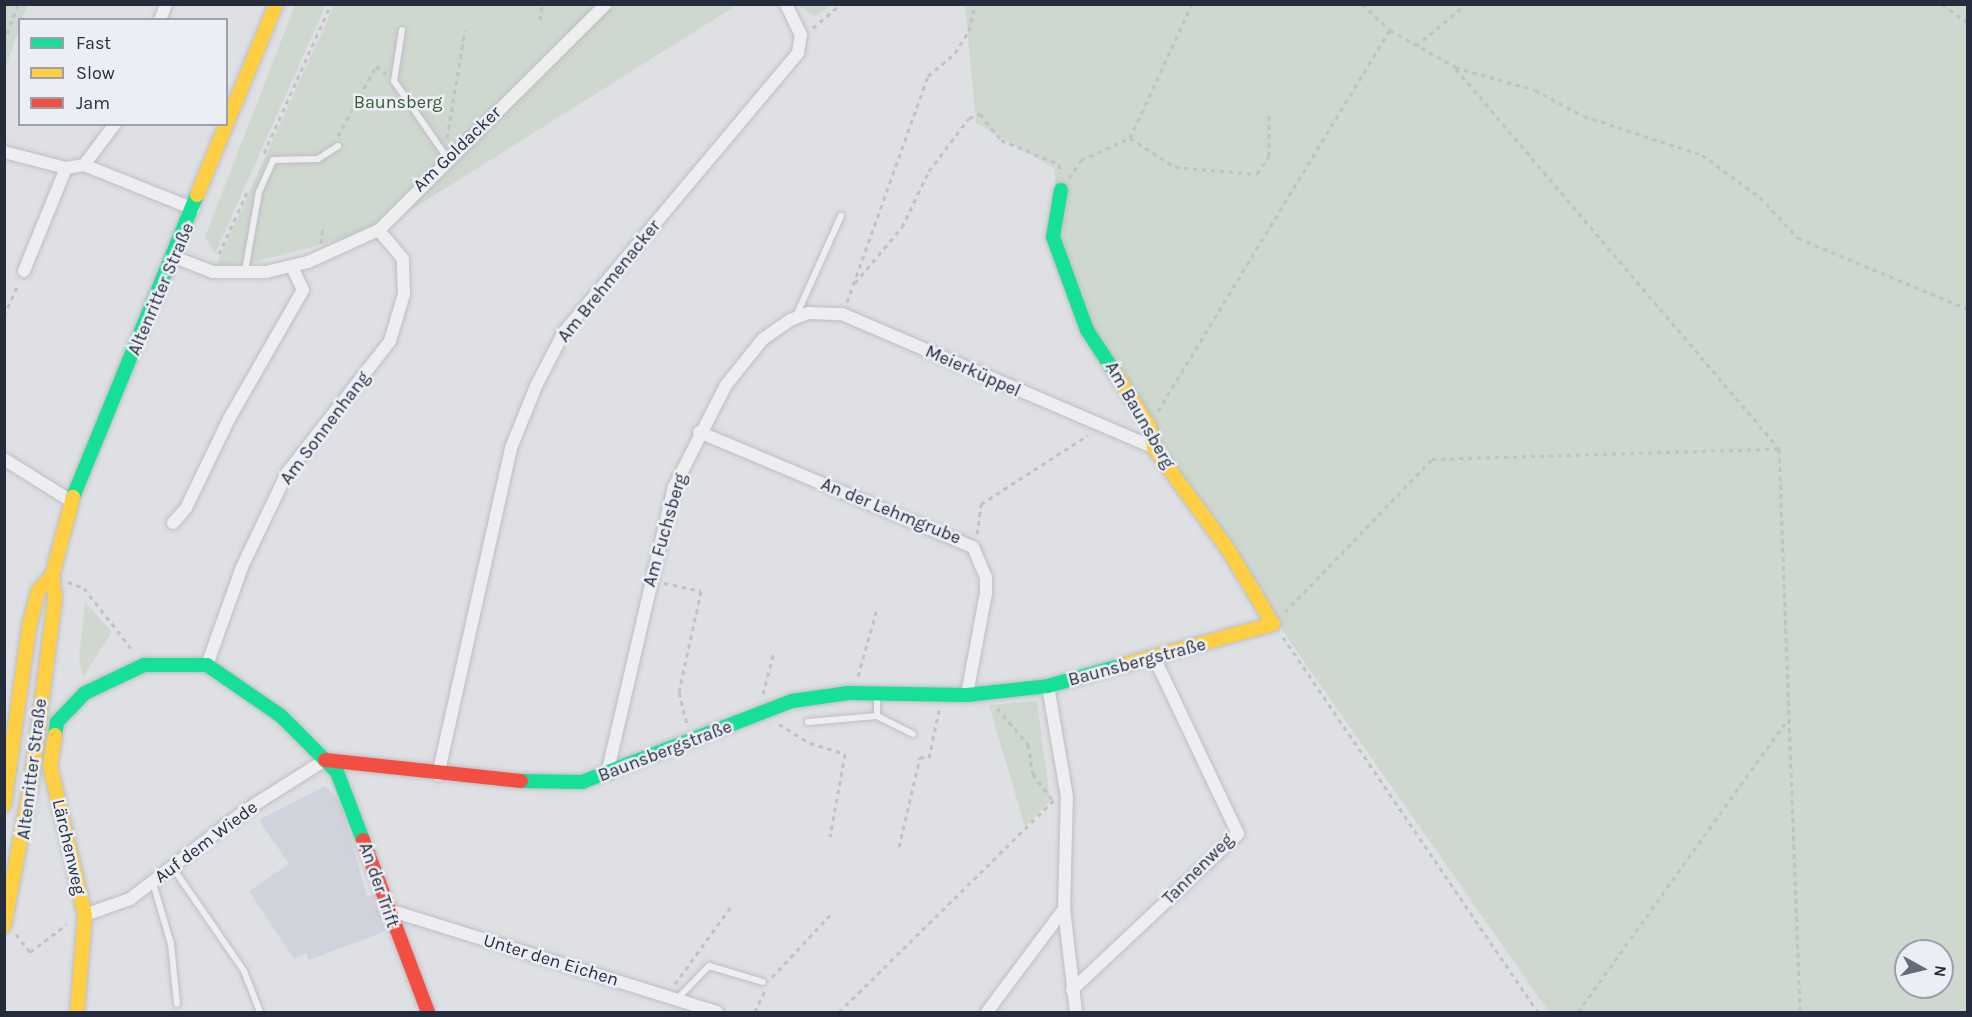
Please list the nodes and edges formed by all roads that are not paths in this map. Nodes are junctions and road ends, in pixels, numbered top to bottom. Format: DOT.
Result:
graph roads {
  1 [pos="276,4"];
  2 [pos="606,4"];
  3 [pos="786,4"];
  4 [pos="402,30"];
  5 [pos="228,124"];
  6 [pos="113,126"];
  7 [pos="227,126"];
  8 [pos="338,147"];
  9 [pos="4,153"];
  10 [pos="445,155"];
  11 [pos="84,165"];
  12 [pos="66,168"];
  13 [pos="1061,190"];
  14 [pos="194,209"];
  15 [pos="841,216"];
  16 [pos="379,230"];
  17 [pos="174,257"];
  18 [pos="292,266"];
  19 [pos="24,271"];
  20 [pos="245,271"];
  21 [pos="793,318"];
  22 [pos="699,432"];
  23 [pos="1154,448"];
  24 [pos="4,459"];
  25 [pos="71,501"];
  26 [pos="173,523"];
  27 [pos="52,576"];
  28 [pos="1273,624"];
  29 [pos="1154,657"];
  30 [pos="207,665"];
  31 [pos="1047,686"];
  32 [pos="877,692"];
  33 [pos="967,695"];
  34 [pos="877,716"];
  35 [pos="808,722"];
  36 [pos="913,734"];
  37 [pos="325,760"];
  38 [pos="607,774"];
  39 [pos="438,775"];
  40 [pos="4,805"];
  41 [pos="4,852"];
  42 [pos="21,855"];
  43 [pos="173,868"];
  44 [pos="153,884"];
  45 [pos="385,908"];
  46 [pos="1064,909"];
  47 [pos="84,922"];
  48 [pos="9,929"];
  49 [pos="763,982"];
  50 [pos="1072,990"];
  51 [pos="672,998"];
  52 [pos="177,1004"];
  53 [pos="78,1012"];
  54 [pos="260,1012"];
  55 [pos="428,1012"];
  56 [pos="717,1012"];
  57 [pos="987,1012"];
  58 [pos="1076,1012"];
  1 -- 5 [label="street, Altenritter Straße"];
  2 -- 10 [label="street, Am Goldacker"];
  3 -- 39 [label="street, Am Brehmenacker"];
  4 -- 10 [label="lane"];
  6 -- 11 [label="street"];
  7 -- 14 [label="street, Altenritter Straße"];
  8 -- 20 [label="lane"];
  9 -- 12 [label="street"];
  10 -- 16 [label="street, Am Goldacker"];
  11 -- 12 [label="street"];
  11 -- 14 [label="street"];
  12 -- 19 [label="street"];
  13 -- 23 [label="street, Am Baunsberg"];
  14 -- 17 [label="street, Altenritter Straße"];
  15 -- 21 [label="lane"];
  16 -- 18 [label="street, Am Goldacker"];
  16 -- 30 [label="street, Am Sonnenhang"];
  17 -- 20 [label="street, Am Goldacker"];
  17 -- 25 [label="street, Altenritter Straße"];
  18 -- 20 [label="street, Am Goldacker"];
  18 -- 26 [label="street"];
  21 -- 22 [label="street, Am Fuchsberg"];
  21 -- 23 [label="street, Meierküppel"];
  22 -- 33 [label="street, An der Lehmgrube"];
  22 -- 38 [label="street, Am Fuchsberg"];
  23 -- 28 [label="street, Am Baunsberg"];
  24 -- 25 [label="street"];
  25 -- 27 [label="street, Altenritter Straße"];
  27 -- 40 [label="street, Altenritter Straße"];
  27 -- 42 [label="street, Altenritter Straße"];
  28 -- 29 [label="street, Baunsbergstraße"];
  29 -- 31 [label="street, Baunsbergstraße"];
  29 -- 50 [label="street, Tannenweg"];
  30 -- 37 [label="street"];
  30 -- 47 [label="street, Lärchenweg"];
  31 -- 33 [label="street, Baunsbergstraße"];
  31 -- 46 [label="street"];
  32 -- 33 [label="street, Baunsbergstraße"];
  32 -- 34 [label="lane"];
  32 -- 38 [label="street, Baunsbergstraße"];
  34 -- 35 [label="lane"];
  34 -- 36 [label="lane"];
  37 -- 39 [label="street, Baunsbergstraße"];
  37 -- 43 [label="street, Auf dem Wiede"];
  37 -- 45 [label="street, An der Trift"];
  38 -- 39 [label="street, Baunsbergstraße"];
  41 -- 42 [label="lane"];
  42 -- 48 [label="street, Altenritter Straße"];
  43 -- 44 [label="street, Auf dem Wiede"];
  43 -- 54 [label="lane"];
  44 -- 47 [label="street, Auf dem Wiede"];
  44 -- 52 [label="lane"];
  45 -- 51 [label="street, Unter den Eichen"];
  45 -- 55 [label="street, An der Trift"];
  46 -- 50 [label="street"];
  46 -- 57 [label="street"];
  47 -- 53 [label="street, Lärchenweg"];
  49 -- 51 [label="lane"];
  50 -- 58 [label="street"];
  51 -- 56 [label="street, Unter den Eichen"];
}
